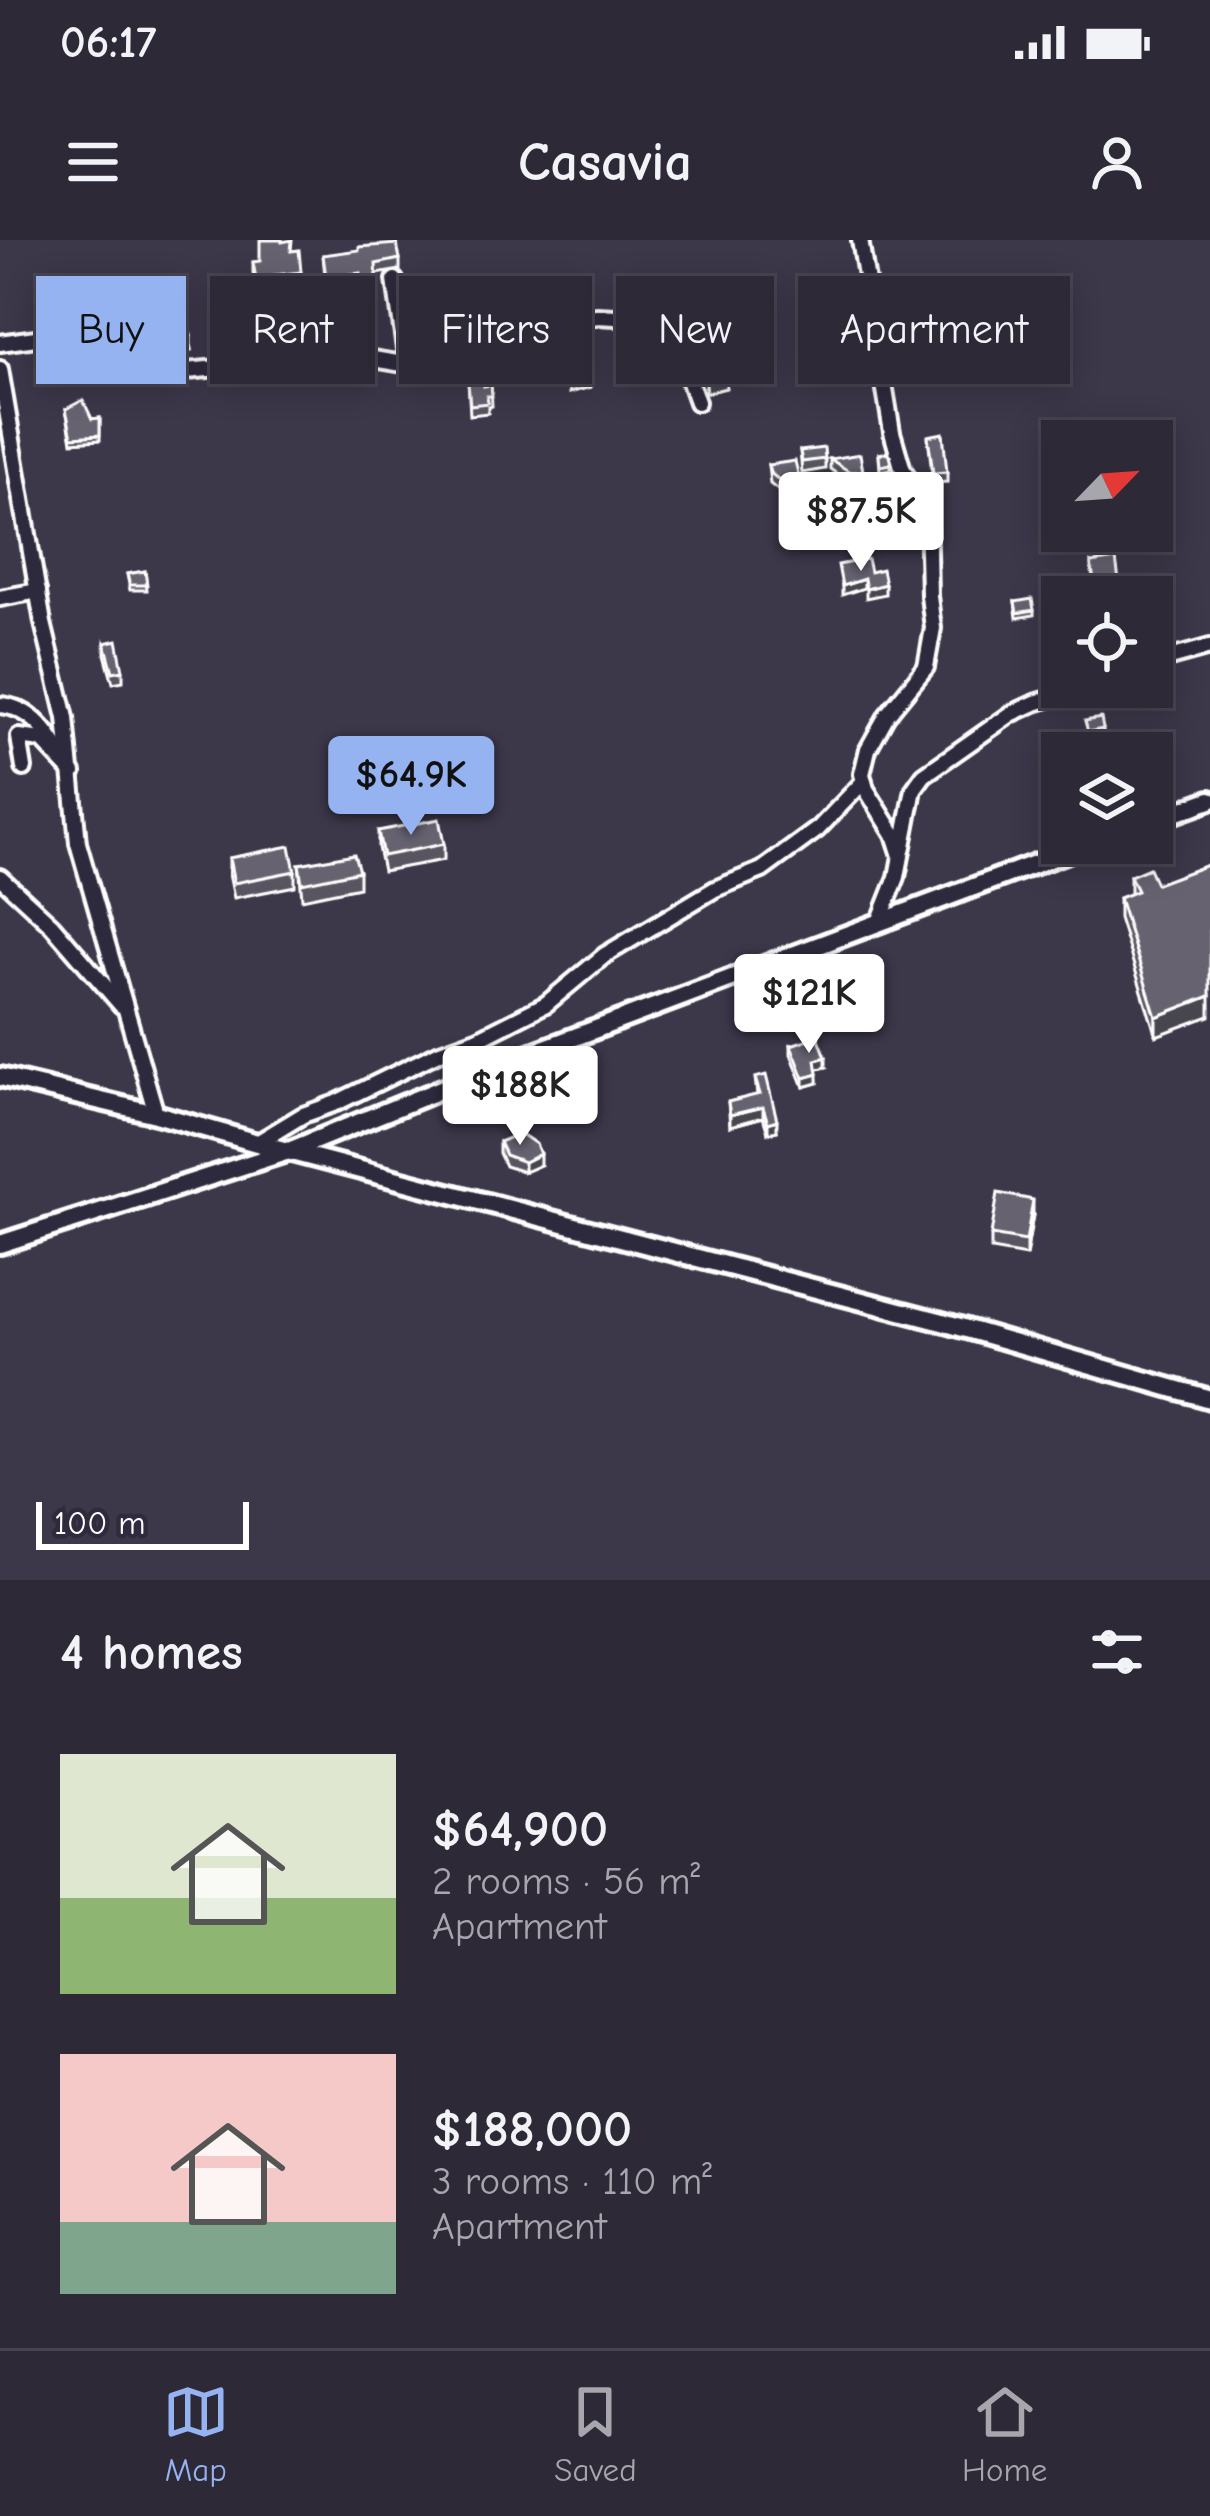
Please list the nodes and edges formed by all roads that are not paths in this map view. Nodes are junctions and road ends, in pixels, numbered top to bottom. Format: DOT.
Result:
graph roads {
  1 [pos="860,240"];
  2 [pos="395,280"];
  3 [pos="399,308"];
  4 [pos="592,317"];
  5 [pos="0,343"];
  6 [pos="399,362"];
  7 [pos="0,369"];
  8 [pos="697,402"];
  9 [pos="4,418"];
  10 [pos="38,590"];
  11 [pos="1,597"];
  12 [pos="1210,647"];
  13 [pos="1173,655"];
  14 [pos="1041,701"];
  15 [pos="0,705"];
  16 [pos="24,768"];
  17 [pos="73,772"];
  18 [pos="864,781"];
  19 [pos="1209,804"];
  20 [pos="1173,815"];
  21 [pos="901,856"];
  22 [pos="1041,861"];
  23 [pos="0,877"];
  24 [pos="880,920"];
  25 [pos="124,1008"];
  26 [pos="0,1077"];
  27 [pos="157,1114"];
  28 [pos="257,1142"];
  29 [pos="289,1151"];
  30 [pos="0,1244"];
  31 [pos="1210,1399"];
  1 -- 18 [label="street"];
  2 -- 3 [label="street"];
  4 -- 8 [label="street"];
  5 -- 6 [label="street"];
  7 -- 9 [label="street"];
  9 -- 10 [label="street"];
  10 -- 11 [label="street"];
  10 -- 17 [label="street"];
  12 -- 13 [label="street"];
  14 -- 21 [label="street"];
  15 -- 17 [label="street"];
  16 -- 17 [label="street"];
  17 -- 25 [label="street"];
  18 -- 21 [label="street"];
  18 -- 28 [label="street"];
  19 -- 20 [label="street"];
  21 -- 24 [label="street"];
  22 -- 24 [label="street"];
  23 -- 25 [label="street"];
  24 -- 29 [label="street"];
  25 -- 27 [label="street"];
  26 -- 27 [label="street"];
  27 -- 28 [label="street"];
  28 -- 29 [label="street"];
  29 -- 30 [label="street"];
  29 -- 31 [label="street"];
}
